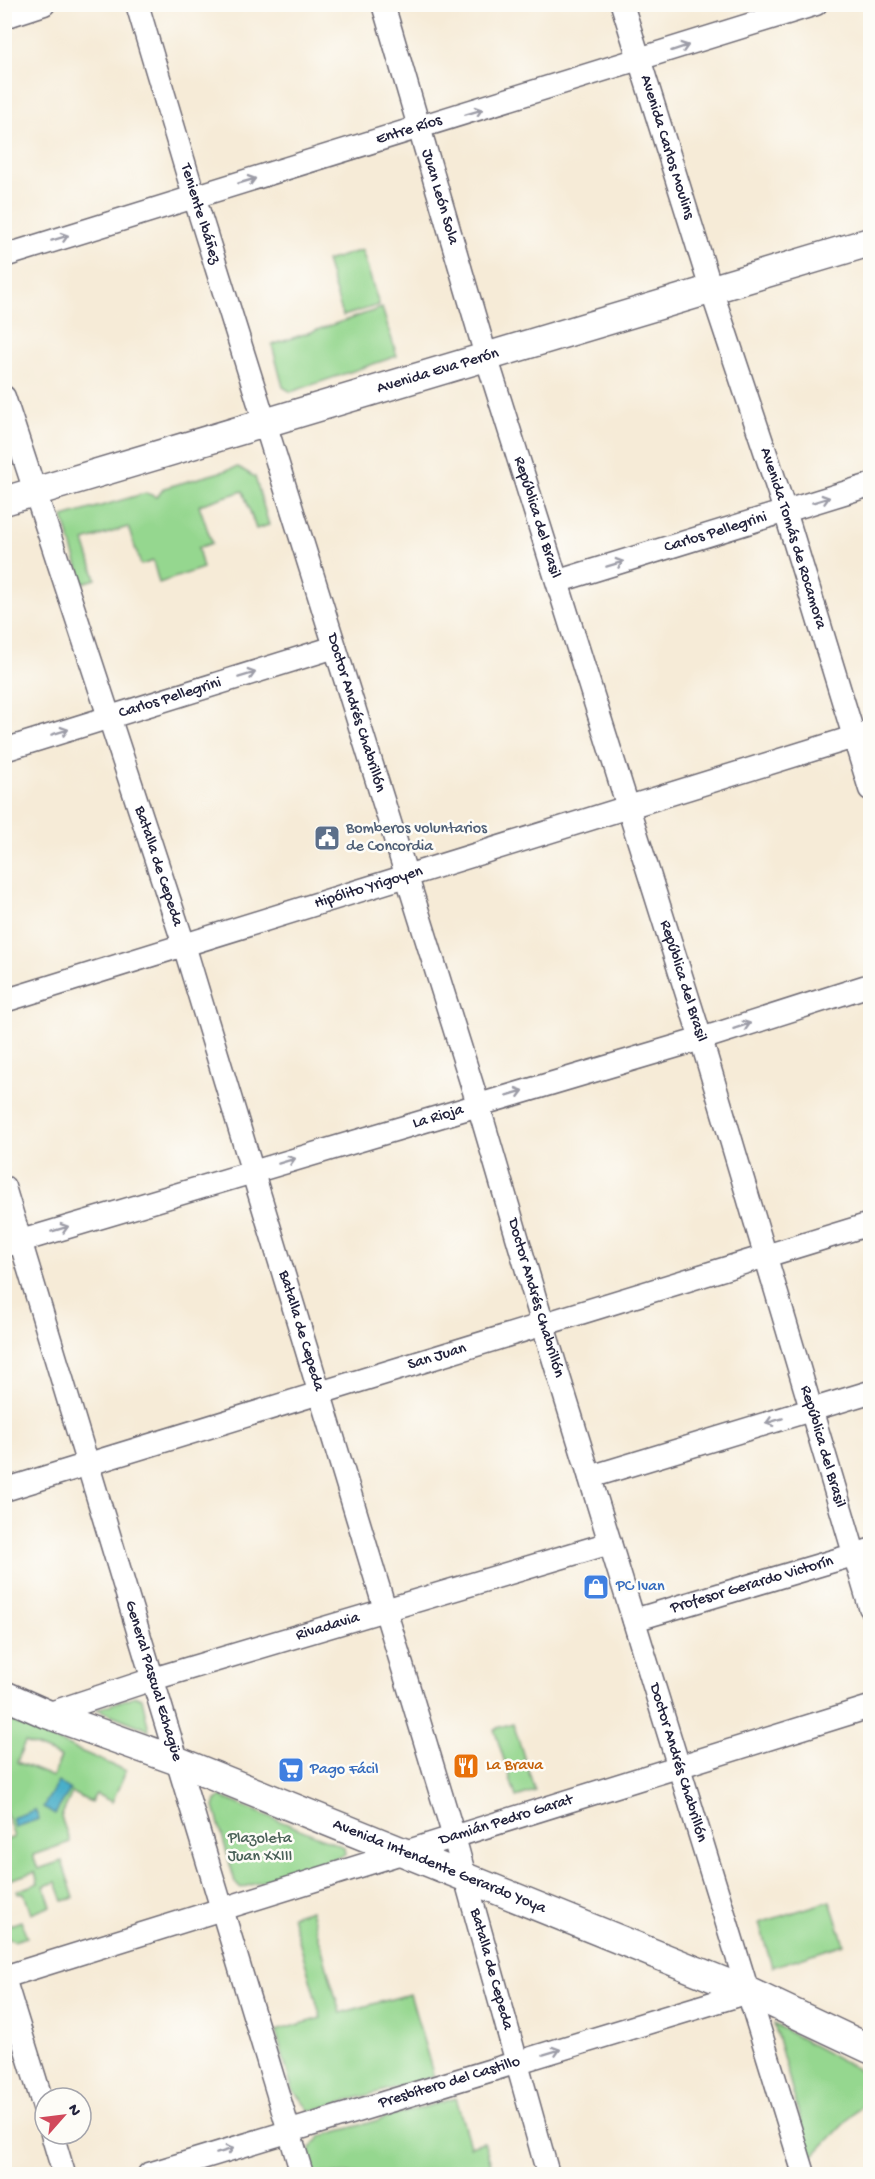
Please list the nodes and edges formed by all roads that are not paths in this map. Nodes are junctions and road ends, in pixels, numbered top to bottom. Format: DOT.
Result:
graph roads {
  1 [pos="44,4"];
  2 [pos="137,4"];
  3 [pos="383,4"];
  4 [pos="622,4"];
  5 [pos="816,4"];
  6 [pos="4,17"];
  7 [pos="640,61"];
  8 [pos="419,129"];
  9 [pos="194,196"];
  10 [pos="870,242"];
  11 [pos="4,256"];
  12 [pos="711,289"];
  13 [pos="486,356"];
  14 [pos="4,397"];
  15 [pos="267,422"];
  16 [pos="870,485"];
  17 [pos="34,492"];
  18 [pos="4,501"];
  19 [pos="785,511"];
  20 [pos="559,581"];
  21 [pos="335,647"];
  22 [pos="108,717"];
  23 [pos="862,735"];
  24 [pos="4,750"];
  25 [pos="870,789"];
  26 [pos="628,808"];
  27 [pos="406,876"];
  28 [pos="184,945"];
  29 [pos="870,985"];
  30 [pos="4,1001"];
  31 [pos="701,1039"];
  32 [pos="478,1104"];
  33 [pos="252,1171"];
  34 [pos="4,1187"];
  35 [pos="870,1224"];
  36 [pos="13,1243"];
  37 [pos="764,1257"];
  38 [pos="543,1325"];
  39 [pos="870,1392"];
  40 [pos="320,1394"];
  41 [pos="811,1410"];
  42 [pos="88,1465"];
  43 [pos="590,1477"];
  44 [pos="4,1490"];
  45 [pos="610,1543"];
  46 [pos="863,1552"];
  47 [pos="870,1607"];
  48 [pos="385,1610"];
  49 [pos="634,1620"];
  50 [pos="153,1679"];
  51 [pos="4,1695"];
  52 [pos="870,1707"];
  53 [pos="46,1713"];
  54 [pos="178,1761"];
  55 [pos="679,1767"];
  56 [pos="454,1837"];
  57 [pos="403,1853"];
  58 [pos="466,1878"];
  59 [pos="222,1909"];
  60 [pos="4,1978"];
  61 [pos="749,1992"];
  62 [pos="870,2049"];
  63 [pos="518,2062"];
  64 [pos="37,2086"];
  65 [pos="289,2132"];
  66 [pos="56,2146"];
  67 [pos="64,2175"];
  68 [pos="149,2175"];
  69 [pos="302,2175"];
  70 [pos="548,2175"];
  71 [pos="804,2175"];
  1 -- 6 [label="street"];
  2 -- 9 [label="street, Teniente Ibáñez"];
  3 -- 8 [label="street, Juan León Sola"];
  4 -- 7 [label="street, Avenida Carlos Moulins"];
  7 -- 5 [label="street, Entre Ríos, one-way"];
  8 -- 7 [label="street, Entre Ríos, one-way"];
  7 -- 12 [label="street, Avenida Carlos Moulins"];
  9 -- 8 [label="street, Entre Ríos, one-way"];
  8 -- 13 [label="street, Juan León Sola"];
  11 -- 9 [label="street, Entre Ríos, one-way"];
  9 -- 15 [label="street, Teniente Ibáñez"];
  10 -- 12 [label="main road, Avenida Eva Perón"];
  12 -- 13 [label="main road, Avenida Eva Perón"];
  12 -- 19 [label="street, Avenida Tomás de Rocamora"];
  13 -- 15 [label="main road, Avenida Eva Perón"];
  13 -- 20 [label="street, República del Brasil"];
  14 -- 17 [label="street, Batalla de Cepeda"];
  15 -- 17 [label="main road, Avenida Eva Perón"];
  15 -- 21 [label="street, Doctor Andrés Chabrillón"];
  19 -- 16 [label="street, Carlos Pellegrini, one-way"];
  17 -- 18 [label="main road, Avenida Eva Perón"];
  17 -- 22 [label="street, Batalla de Cepeda"];
  20 -- 19 [label="street, Carlos Pellegrini, one-way"];
  19 -- 23 [label="street, Avenida Tomás de Rocamora"];
  20 -- 26 [label="street, República del Brasil"];
  22 -- 21 [label="street, Carlos Pellegrini, one-way"];
  21 -- 27 [label="street, Doctor Andrés Chabrillón"];
  24 -- 22 [label="street, Carlos Pellegrini, one-way"];
  22 -- 28 [label="street, Batalla de Cepeda"];
  23 -- 25 [label="street, Avenida Tomás de Rocamora"];
  23 -- 26 [label="street, Hipólito Yrigoyen"];
  26 -- 27 [label="street, Hipólito Yrigoyen"];
  26 -- 31 [label="street, República del Brasil"];
  27 -- 28 [label="street, Hipólito Yrigoyen"];
  27 -- 32 [label="street, Doctor Andrés Chabrillón"];
  28 -- 30 [label="street, Hipólito Yrigoyen"];
  28 -- 33 [label="street, Batalla de Cepeda"];
  31 -- 29 [label="street, La Rioja, one-way"];
  32 -- 31 [label="street, La Rioja, one-way"];
  31 -- 37 [label="street, República del Brasil"];
  33 -- 32 [label="street, La Rioja, one-way"];
  32 -- 38 [label="street, Doctor Andrés Chabrillón"];
  36 -- 33 [label="street, La Rioja, one-way"];
  33 -- 40 [label="street, Batalla de Cepeda"];
  34 -- 36 [label="street, General Pascual Echagüe"];
  35 -- 37 [label="street, San Juan"];
  36 -- 42 [label="street, General Pascual Echagüe"];
  37 -- 38 [label="street, San Juan"];
  37 -- 41 [label="street, República del Brasil"];
  38 -- 40 [label="street, San Juan"];
  38 -- 43 [label="street, Doctor Andrés Chabrillón"];
  39 -- 41 [label="street"];
  40 -- 42 [label="street, San Juan"];
  40 -- 48 [label="street, Batalla de Cepeda"];
  41 -- 43 [label="street, one-way"];
  41 -- 46 [label="street, República del Brasil"];
  42 -- 44 [label="street, San Juan"];
  42 -- 50 [label="street, General Pascual Echagüe"];
  43 -- 45 [label="street, Doctor Andrés Chabrillón"];
  45 -- 48 [label="street, Rivadavia"];
  45 -- 49 [label="street, Doctor Andrés Chabrillón"];
  46 -- 47 [label="street, República del Brasil"];
  46 -- 49 [label="street, Profesor Gerardo Victorín"];
  48 -- 50 [label="street, Rivadavia"];
  48 -- 56 [label="street, Batalla de Cepeda"];
  49 -- 55 [label="street, Doctor Andrés Chabrillón"];
  50 -- 53 [label="street, Rivadavia"];
  50 -- 54 [label="street, General Pascual Echagüe"];
  51 -- 53 [label="main road, Avenida Intendente Gerardo Yoya"];
  52 -- 55 [label="street, Damián Pedro Garat"];
  53 -- 54 [label="main road, Avenida Intendente Gerardo Yoya"];
  54 -- 57 [label="main road, Avenida Intendente Gerardo Yoya"];
  54 -- 59 [label="street, General Pascual Echagüe"];
  55 -- 56 [label="street, Damián Pedro Garat"];
  55 -- 61 [label="street, Doctor Andrés Chabrillón"];
  56 -- 57 [label="street, Damián Pedro Garat"];
  56 -- 58 [label="street, Batalla de Cepeda"];
  57 -- 58 [label="main road, Avenida Intendente Gerardo Yoya"];
  57 -- 59 [label="street, Damián Pedro Garat"];
  58 -- 61 [label="main road, Avenida Intendente Gerardo Yoya"];
  58 -- 63 [label="street, Batalla de Cepeda"];
  59 -- 60 [label="street, Damián Pedro Garat"];
  59 -- 65 [label="street, General Pascual Echagüe"];
  60 -- 64 [label="street"];
  61 -- 62 [label="main road, Avenida Intendente Gerardo Yoya"];
  63 -- 61 [label="street, Presbítero del Castillo, one-way"];
  61 -- 71 [label="street, Doctor Andrés Chabrillón"];
  63 -- 65 [label="street, Presbítero del Castillo"];
  63 -- 70 [label="street, Batalla de Cepeda"];
  68 -- 65 [label="street, Presbítero del Castillo, one-way"];
  65 -- 69 [label="street, General Pascual Echagüe"];
  66 -- 67 [label="street"];
}
